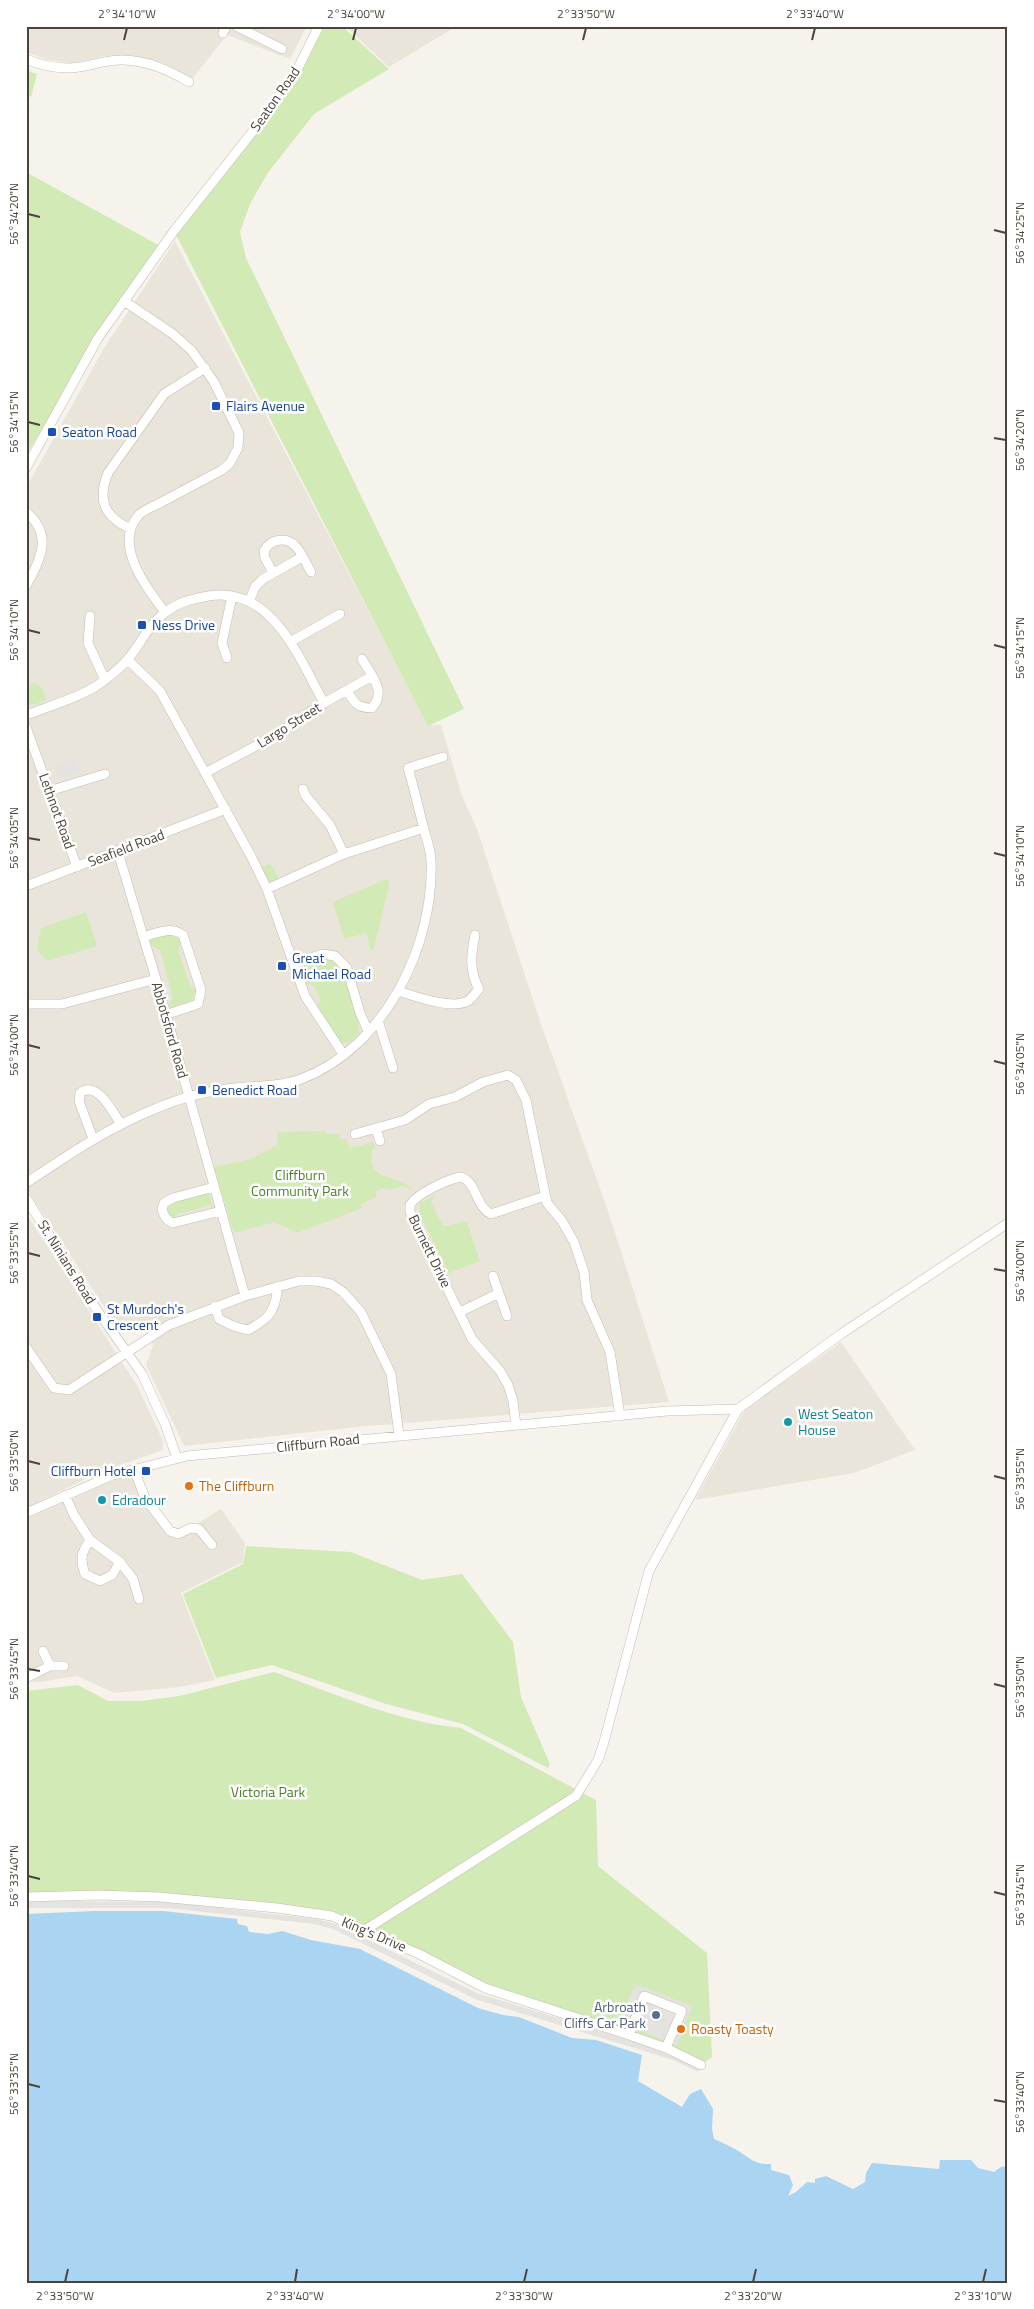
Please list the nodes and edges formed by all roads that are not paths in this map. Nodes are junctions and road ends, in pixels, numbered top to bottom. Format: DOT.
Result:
graph roads {
  1 [pos="236,26"];
  2 [pos="319,26"];
  3 [pos="282,49"];
  4 [pos="26,59"];
  5 [pos="189,82"];
  6 [pos="124,301"];
  7 [pos="205,368"];
  8 [pos="26,468"];
  9 [pos="26,512"];
  10 [pos="131,529"];
  11 [pos="302,557"];
  12 [pos="311,572"];
  13 [pos="274,573"];
  14 [pos="26,586"];
  15 [pos="232,596"];
  16 [pos="249,602"];
  17 [pos="165,612"];
  18 [pos="340,614"];
  19 [pos="90,616"];
  20 [pos="290,642"];
  21 [pos="227,658"];
  22 [pos="362,659"];
  23 [pos="128,660"];
  24 [pos="372,676"];
  25 [pos="105,680"];
  26 [pos="347,690"];
  27 [pos="324,703"];
  28 [pos="26,715"];
  29 [pos="26,728"];
  30 [pos="442,757"];
  31 [pos="205,773"];
  32 [pos="105,774"];
  33 [pos="303,789"];
  34 [pos="49,791"];
  35 [pos="226,809"];
  36 [pos="424,828"];
  37 [pos="118,852"];
  38 [pos="344,854"];
  39 [pos="77,867"];
  40 [pos="26,886"];
  41 [pos="267,889"];
  42 [pos="475,935"];
  43 [pos="143,937"];
  44 [pos="294,964"];
  45 [pos="156,979"];
  46 [pos="398,991"];
  47 [pos="26,1004"];
  48 [pos="165,1016"];
  49 [pos="378,1020"];
  50 [pos="368,1031"];
  51 [pos="343,1054"];
  52 [pos="393,1068"];
  53 [pos="189,1098"];
  54 [pos="121,1124"];
  55 [pos="376,1129"];
  56 [pos="355,1134"];
  57 [pos="93,1139"];
  58 [pos="380,1141"];
  59 [pos="26,1183"];
  60 [pos="214,1187"];
  61 [pos="545,1196"];
  62 [pos="26,1198"];
  63 [pos="221,1211"];
  64 [pos="1008,1223"];
  65 [pos="494,1276"];
  66 [pos="278,1286"];
  67 [pos="499,1293"];
  68 [pos="245,1296"];
  69 [pos="215,1306"];
  70 [pos="460,1312"];
  71 [pos="508,1316"];
  72 [pos="26,1347"];
  73 [pos="127,1352"];
  74 [pos="738,1409"];
  75 [pos="620,1416"];
  76 [pos="516,1425"];
  77 [pos="399,1435"];
  78 [pos="177,1458"];
  79 [pos="134,1469"];
  80 [pos="65,1494"];
  81 [pos="26,1513"];
  82 [pos="90,1540"];
  83 [pos="212,1545"];
  84 [pos="120,1562"];
  85 [pos="139,1599"];
  86 [pos="43,1651"];
  87 [pos="50,1666"];
  88 [pos="64,1666"];
  89 [pos="26,1678"];
  90 [pos="26,1897"];
  91 [pos="365,1930"];
  92 [pos="628,2035"];
  93 [pos="666,2048"];
  94 [pos="701,2065"];
  1 -- 3 [label="street"];
  2 -- 6 [label="street, Seaton Road"];
  4 -- 5 [label="street"];
  6 -- 7 [label="street"];
  6 -- 8 [label="street, Seaton Road"];
  7 -- 10 [label="street"];
  7 -- 10 [label="street"];
  9 -- 14 [label="street"];
  10 -- 17 [label="street"];
  11 -- 12 [label="street"];
  11 -- 13 [label="street"];
  11 -- 13 [label="street"];
  13 -- 16 [label="street"];
  15 -- 16 [label="street"];
  15 -- 17 [label="street"];
  15 -- 21 [label="street"];
  16 -- 20 [label="street"];
  17 -- 23 [label="street"];
  18 -- 20 [label="street"];
  19 -- 25 [label="street"];
  20 -- 27 [label="street"];
  22 -- 24 [label="street"];
  23 -- 25 [label="street"];
  23 -- 31 [label="street"];
  24 -- 26 [label="street, Largo Street"];
  24 -- 26 [label="street"];
  25 -- 28 [label="street"];
  26 -- 27 [label="street, Largo Street"];
  27 -- 31 [label="street, Largo Street"];
  29 -- 34 [label="street, Lethnot Road"];
  30 -- 36 [label="street"];
  31 -- 35 [label="street"];
  32 -- 34 [label="street"];
  33 -- 38 [label="street"];
  34 -- 39 [label="street, Lethnot Road"];
  35 -- 37 [label="street, Seafield Road"];
  35 -- 41 [label="street"];
  36 -- 38 [label="street"];
  36 -- 46 [label="street"];
  37 -- 39 [label="street, Seafield Road"];
  37 -- 43 [label="street, Abbotsford Road"];
  38 -- 41 [label="street"];
  39 -- 40 [label="street, Seafield Road"];
  41 -- 44 [label="street"];
  42 -- 46 [label="street"];
  43 -- 45 [label="street, Abbotsford Road"];
  43 -- 48 [label="street"];
  44 -- 50 [label="street"];
  44 -- 51 [label="street"];
  45 -- 47 [label="street"];
  45 -- 48 [label="street, Abbotsford Road"];
  46 -- 49 [label="street"];
  48 -- 53 [label="street, Abbotsford Road"];
  49 -- 50 [label="street"];
  49 -- 52 [label="street"];
  50 -- 51 [label="street"];
  51 -- 53 [label="street"];
  53 -- 54 [label="street"];
  53 -- 60 [label="street, Abbotsford Road"];
  54 -- 57 [label="street"];
  54 -- 57 [label="street"];
  55 -- 56 [label="street"];
  55 -- 58 [label="street"];
  55 -- 61 [label="street"];
  57 -- 59 [label="street"];
  60 -- 63 [label="street, Abbotsford Road"];
  60 -- 63 [label="street"];
  61 -- 70 [label="street, Burnett Drive"];
  61 -- 75 [label="street"];
  62 -- 73 [label="street, St. Ninians Road"];
  63 -- 68 [label="street, Abbotsford Road"];
  64 -- 74 [label="street"];
  65 -- 67 [label="street"];
  66 -- 68 [label="street"];
  66 -- 69 [label="street"];
  66 -- 77 [label="street"];
  67 -- 70 [label="street"];
  67 -- 71 [label="street"];
  68 -- 69 [label="street"];
  69 -- 73 [label="street"];
  70 -- 76 [label="street, Burnett Drive"];
  72 -- 73 [label="street"];
  73 -- 78 [label="street, St. Ninians Road"];
  74 -- 75 [label="street, Cliffburn Road"];
  74 -- 91 [label="street"];
  75 -- 76 [label="street, Cliffburn Road"];
  76 -- 77 [label="street, Cliffburn Road"];
  77 -- 78 [label="street, Cliffburn Road"];
  78 -- 79 [label="street, Cliffburn Road"];
  79 -- 80 [label="street, Cliffburn Road"];
  79 -- 83 [label="street"];
  80 -- 81 [label="street, Cliffburn Road"];
  80 -- 82 [label="street"];
  82 -- 84 [label="street"];
  82 -- 84 [label="street"];
  84 -- 85 [label="street"];
  86 -- 87 [label="street"];
  87 -- 88 [label="street"];
  87 -- 89 [label="street"];
  90 -- 91 [label="street, King's Drive"];
  91 -- 92 [label="street, King's Drive"];
  92 -- 93 [label="street, King's Drive"];
  92 -- 93 [label="street"];
  93 -- 94 [label="street, King's Drive"];
}
